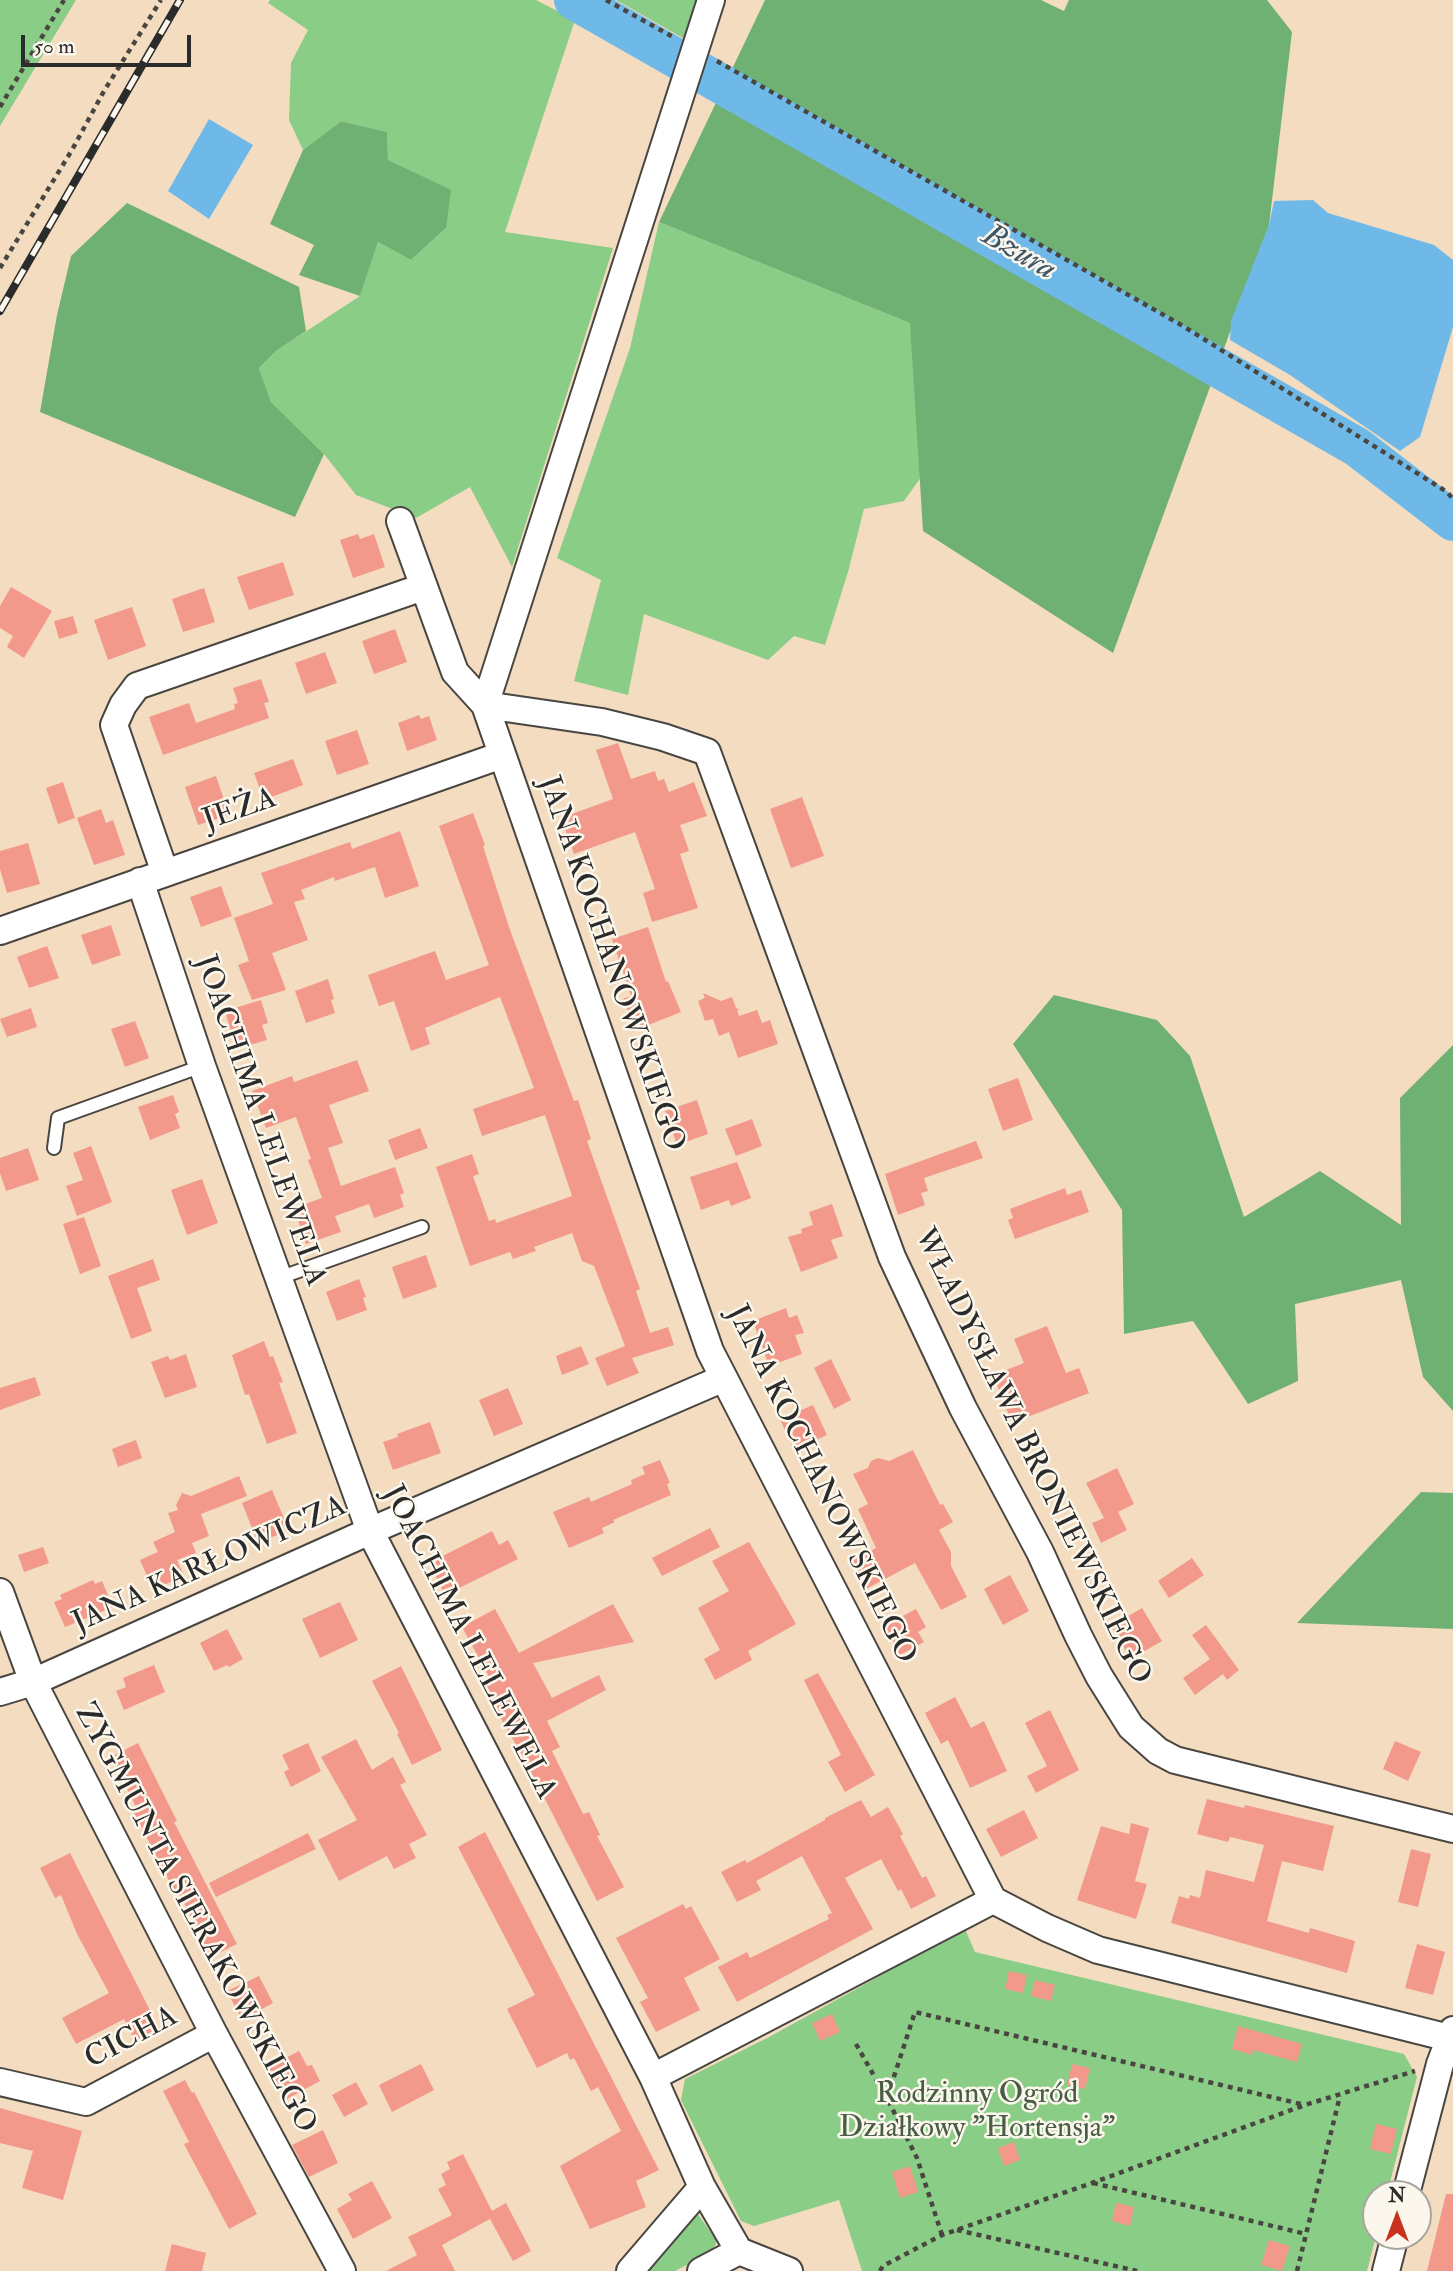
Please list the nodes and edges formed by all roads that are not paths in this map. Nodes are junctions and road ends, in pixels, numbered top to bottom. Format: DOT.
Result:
graph roads {
  1 [pos="711,0"];
  2 [pos="400,521"];
  3 [pos="423,587"];
  4 [pos="485,705"];
  5 [pos="502,755"];
  6 [pos="165,873"];
  7 [pos="140,881"];
  8 [pos="0,931"];
  9 [pos="202,1066"];
  10 [pos="54,1149"];
  11 [pos="422,1227"];
  12 [pos="279,1279"];
  13 [pos="724,1378"];
  14 [pos="370,1531"];
  15 [pos="0,1592"];
  16 [pos="33,1682"];
  17 [pos="0,1692"];
  18 [pos="1453,1829"];
  19 [pos="993,1900"];
  20 [pos="214,2034"];
  21 [pos="1452,2035"];
  22 [pos="653,2077"];
  23 [pos="0,2082"];
  24 [pos="1410,2180"];
  25 [pos="702,2187"];
  26 [pos="1391,2250"];
  27 [pos="739,2251"];
  28 [pos="342,2271"];
  29 [pos="630,2271"];
  30 [pos="701,2271"];
  31 [pos="789,2271"];
  32 [pos="1386,2271"];
  1 -- 4 [label="street"];
  2 -- 3 [label="street, JANA KOCHANOWSKIEGO"];
  3 -- 4 [label="street, JANA KOCHANOWSKIEGO"];
  3 -- 6 [label="street"];
  4 -- 5 [label="street, JANA KOCHANOWSKIEGO"];
  4 -- 18 [label="street, WŁADYSŁAWA BRONIEWSKIEGO"];
  5 -- 6 [label="street, JEŻA"];
  5 -- 13 [label="street, JANA KOCHANOWSKIEGO"];
  6 -- 7 [label="street, JEŻA"];
  7 -- 8 [label="street, JEŻA"];
  7 -- 9 [label="street, JOACHIMA LELEWELA"];
  9 -- 10 [label="lane"];
  9 -- 12 [label="street, JOACHIMA LELEWELA"];
  11 -- 12 [label="lane"];
  12 -- 14 [label="street, JOACHIMA LELEWELA"];
  13 -- 14 [label="street, JANA KARŁOWICZA"];
  13 -- 19 [label="street, JANA KOCHANOWSKIEGO"];
  14 -- 16 [label="street, JANA KARŁOWICZA"];
  14 -- 22 [label="street, JOACHIMA LELEWELA"];
  15 -- 16 [label="street, ZYGMUNTA SIERAKOWSKIEGO"];
  16 -- 17 [label="street, JANA KARŁOWICZA"];
  16 -- 20 [label="street, ZYGMUNTA SIERAKOWSKIEGO"];
  19 -- 21 [label="street"];
  19 -- 22 [label="street"];
  20 -- 23 [label="street, CICHA"];
  20 -- 28 [label="street, ZYGMUNTA SIERAKOWSKIEGO"];
  21 -- 24 [label="street"];
  22 -- 25 [label="street, JOACHIMA LELEWELA"];
  25 -- 27 [label="street, JOACHIMA LELEWELA"];
  25 -- 29 [label="street"];
  26 -- 32 [label="street"];
  27 -- 30 [label="street"];
  27 -- 31 [label="street"];
}
